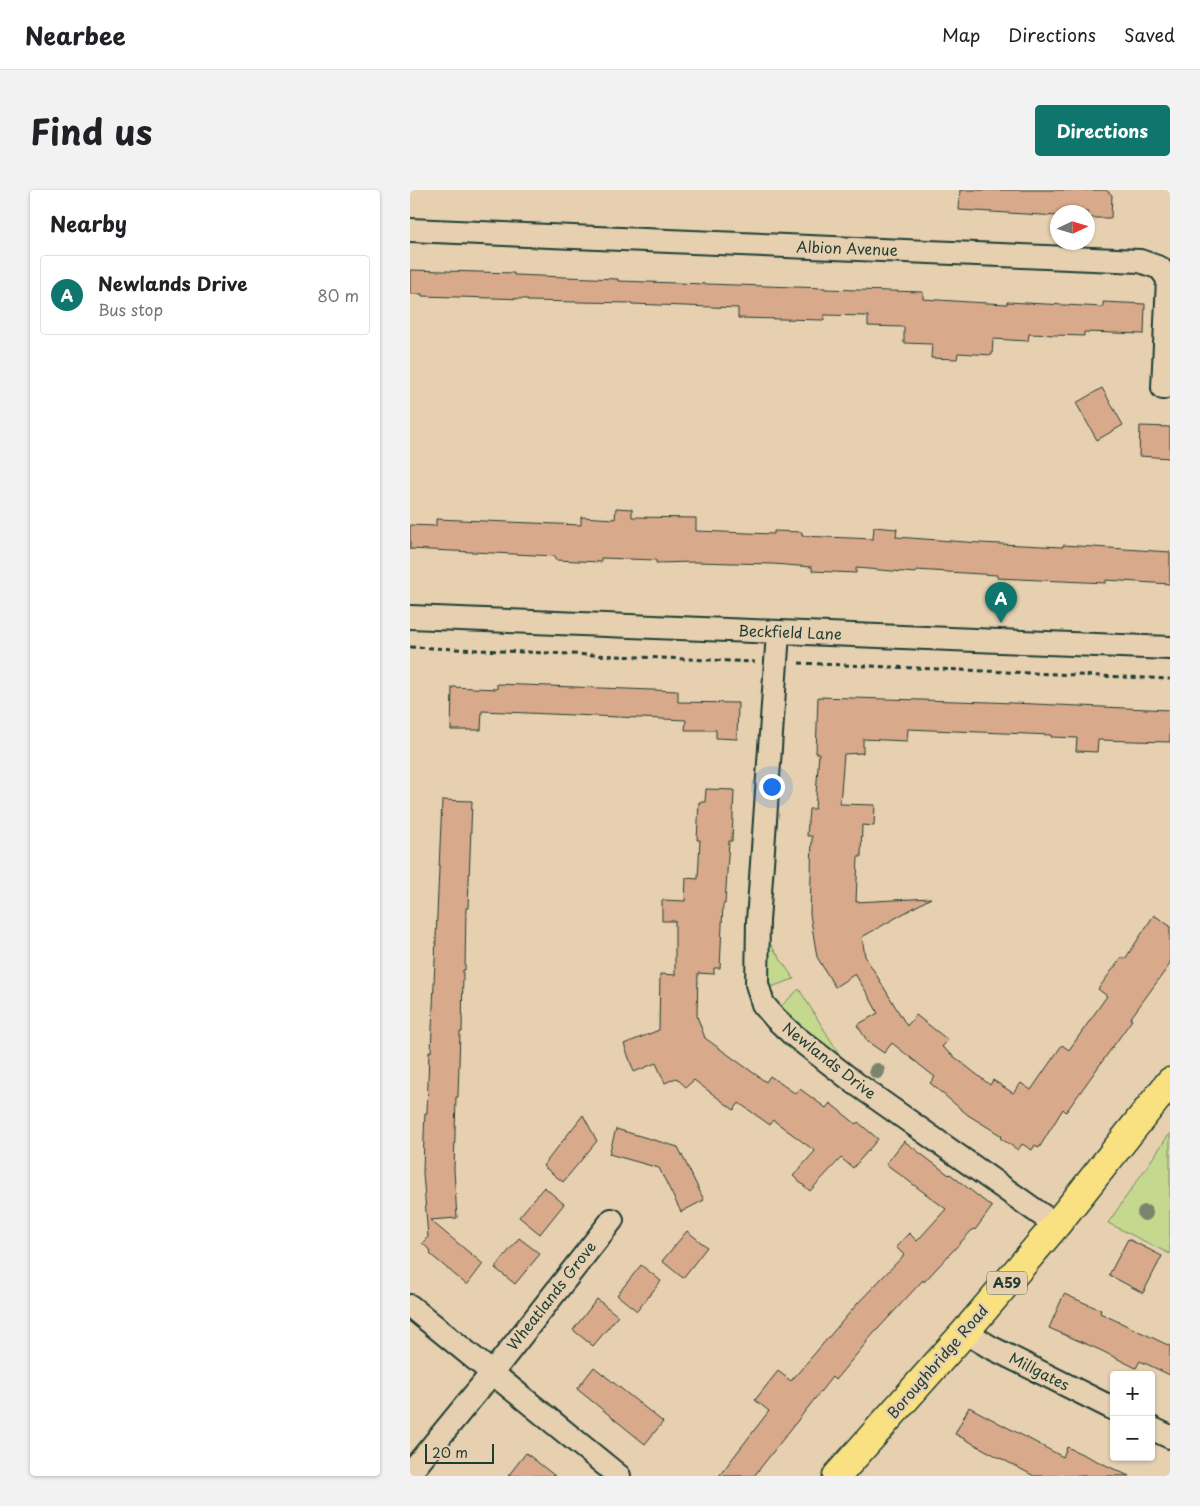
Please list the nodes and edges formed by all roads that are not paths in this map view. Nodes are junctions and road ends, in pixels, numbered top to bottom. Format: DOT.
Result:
graph roads {
  1 [pos="410,230"];
  2 [pos="1163,388"];
  3 [pos="410,617"];
  4 [pos="778,632"];
  5 [pos="1170,648"];
  6 [pos="1170,1082"];
  7 [pos="612,1220"];
  8 [pos="1056,1225"];
  9 [pos="410,1306"];
  10 [pos="965,1332"];
  11 [pos="492,1373"];
  12 [pos="1110,1407"];
  13 [pos="1155,1430"];
  14 [pos="1170,1438"];
  15 [pos="410,1473"];
  16 [pos="619,1476"];
  17 [pos="837,1476"];
  1 -- 2 [label="street, Albion Avenue"];
  3 -- 4 [label="street, Beckfield Lane"];
  4 -- 5 [label="street, Beckfield Lane"];
  4 -- 8 [label="street, Newlands Drive"];
  6 -- 8 [label="main road, Boroughbridge Road / A59"];
  7 -- 11 [label="street, Wheatlands Grove"];
  8 -- 10 [label="main road, Boroughbridge Road / A59"];
  9 -- 11 [label="street"];
  10 -- 12 [label="street, Millgates"];
  10 -- 17 [label="main road, Boroughbridge Road / A59"];
  11 -- 15 [label="street, Wheatlands Grove"];
  11 -- 16 [label="street"];
  13 -- 14 [label="street"];
}
